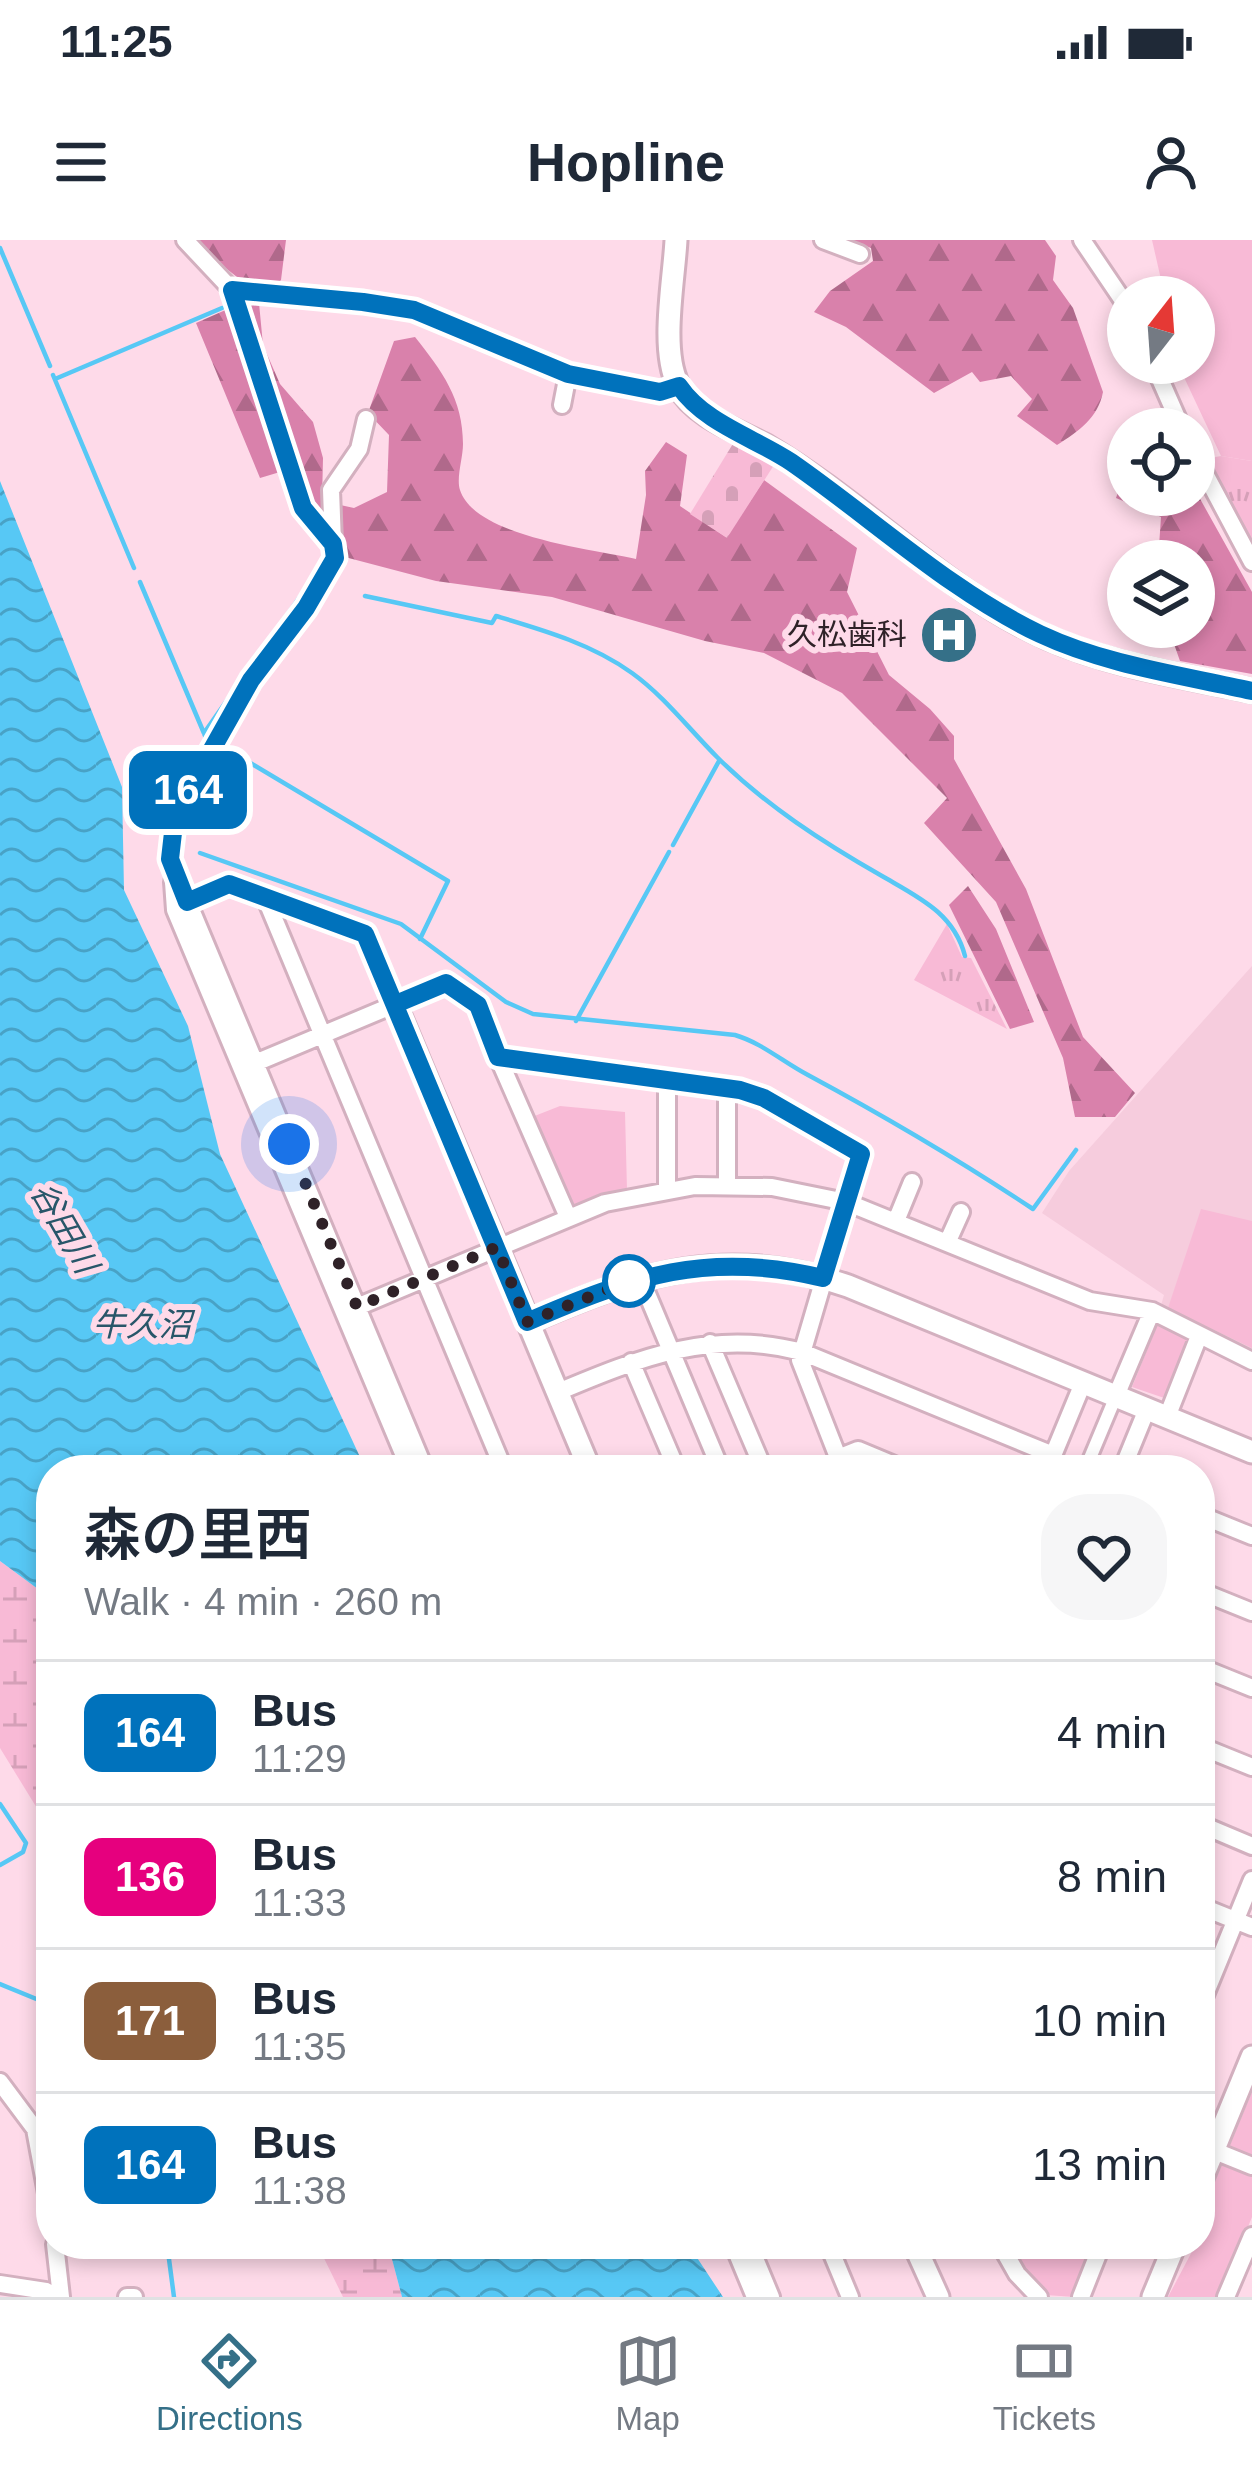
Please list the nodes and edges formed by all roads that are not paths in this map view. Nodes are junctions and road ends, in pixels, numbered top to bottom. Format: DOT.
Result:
graph roads {
  1 [pos="185,240"];
  2 [pos="676,240"];
  3 [pos="823,240"];
  4 [pos="1082,240"];
  5 [pos="860,254"];
  6 [pos="1107,277"];
  7 [pos="232,290"];
  8 [pos="568,374"];
  9 [pos="679,386"];
  10 [pos="562,405"];
  11 [pos="366,419"];
  12 [pos="1215,492"];
  13 [pos="333,544"];
  14 [pos="1252,562"];
  15 [pos="1252,691"];
  16 [pos="174,872"];
  17 [pos="265,897"];
  18 [pos="187,902"];
  19 [pos="395,1004"];
  20 [pos="322,1035"];
  21 [pos="498,1057"];
  22 [pos="256,1063"];
  23 [pos="667,1078"];
  24 [pos="727,1087"];
  25 [pos="912,1182"];
  26 [pos="728,1185"];
  27 [pos="667,1189"];
  28 [pos="846,1202"];
  29 [pos="962,1212"];
  30 [pos="568,1217"];
  31 [pos="896,1221"];
  32 [pos="948,1241"];
  33 [pos="497,1247"];
  34 [pos="640,1277"];
  35 [pos="823,1278"];
  36 [pos="424,1279"];
  37 [pos="357,1307"];
  38 [pos="1152,1311"];
  39 [pos="527,1322"];
  40 [pos="1199,1336"];
  41 [pos="710,1342"];
  42 [pos="670,1349"];
  43 [pos="802,1352"];
  44 [pos="1252,1361"];
  45 [pos="632,1362"];
  46 [pos="1083,1383"];
  47 [pos="558,1392"];
  48 [pos="1116,1396"];
  49 [pos="1157,1413"];
  50 [pos="1252,1452"];
  51 [pos="404,1455"];
  52 [pos="419,1455"];
  53 [pos="498,1455"];
  54 [pos="584,1455"];
  55 [pos="671,1455"];
  56 [pos="715,1455"];
  57 [pos="758,1455"];
  58 [pos="837,1455"];
  59 [pos="1032,1455"];
  60 [pos="1053,1455"];
  61 [pos="1091,1455"];
  62 [pos="1131,1455"];
  63 [pos="1215,1521"];
  64 [pos="1252,1536"];
  65 [pos="1215,1598"];
  66 [pos="1252,1612"];
  67 [pos="1215,1673"];
  68 [pos="1252,1688"];
  69 [pos="1215,1752"];
  70 [pos="1252,1768"];
  71 [pos="1215,1830"];
  72 [pos="1252,1846"];
  73 [pos="1252,1880"];
  74 [pos="1215,1912"];
  75 [pos="1244,1924"];
  76 [pos="1215,1974"];
  77 [pos="1252,2057"];
  78 [pos="0,2082"];
  79 [pos="1215,2132"];
  80 [pos="36,2134"];
  81 [pos="1215,2151"];
  82 [pos="1252,2167"];
  83 [pos="1251,2242"];
  84 [pos="56,2259"];
  85 [pos="739,2259"];
  86 [pos="755,2259"];
  87 [pos="834,2259"];
  88 [pos="921,2259"];
  89 [pos="1008,2259"];
  90 [pos="1096,2259"];
  91 [pos="1169,2259"];
  92 [pos="0,2284"];
  93 [pos="59,2297"];
  94 [pos="755,2297"];
  95 [pos="771,2297"];
  96 [pos="850,2297"];
  97 [pos="938,2297"];
  98 [pos="1039,2297"];
  99 [pos="1081,2297"];
  100 [pos="1153,2297"];
  101 [pos="1226,2297"];
  1 -- 7 [label="street"];
  2 -- 9 [label="street"];
  3 -- 5 [label="street"];
  4 -- 6 [label="street"];
  7 -- 8 [label="street"];
  7 -- 13 [label="street"];
  8 -- 9 [label="street"];
  8 -- 10 [label="street"];
  9 -- 15 [label="street"];
  11 -- 13 [label="street"];
  12 -- 14 [label="street"];
  13 -- 16 [label="street"];
  16 -- 18 [label="street"];
  16 -- 51 [label="street"];
  17 -- 18 [label="street"];
  17 -- 19 [label="street"];
  17 -- 20 [label="street"];
  18 -- 22 [label="street"];
  19 -- 20 [label="street"];
  19 -- 21 [label="street"];
  19 -- 33 [label="street"];
  20 -- 22 [label="street"];
  20 -- 36 [label="street"];
  21 -- 23 [label="street"];
  21 -- 30 [label="street"];
  22 -- 37 [label="street"];
  23 -- 24 [label="street"];
  23 -- 27 [label="street"];
  24 -- 26 [label="street"];
  24 -- 28 [label="street"];
  25 -- 31 [label="street"];
  26 -- 27 [label="street"];
  26 -- 28 [label="street"];
  27 -- 30 [label="street"];
  28 -- 31 [label="street"];
  28 -- 35 [label="street"];
  29 -- 32 [label="street"];
  30 -- 33 [label="street"];
  31 -- 32 [label="street"];
  32 -- 38 [label="street"];
  33 -- 36 [label="street"];
  33 -- 39 [label="street"];
  34 -- 35 [label="street"];
  34 -- 39 [label="street"];
  34 -- 42 [label="street"];
  35 -- 43 [label="street"];
  35 -- 46 [label="street"];
  36 -- 37 [label="street"];
  36 -- 53 [label="street"];
  37 -- 52 [label="street"];
  38 -- 40 [label="street"];
  38 -- 48 [label="street"];
  39 -- 47 [label="street"];
  40 -- 44 [label="street"];
  40 -- 49 [label="street"];
  41 -- 42 [label="street"];
  41 -- 43 [label="street"];
  41 -- 57 [label="street"];
  42 -- 45 [label="street"];
  42 -- 56 [label="street"];
  43 -- 58 [label="street"];
  43 -- 59 [label="street"];
  45 -- 47 [label="street"];
  45 -- 55 [label="street"];
  46 -- 48 [label="street"];
  46 -- 60 [label="street"];
  47 -- 54 [label="street"];
  48 -- 49 [label="street"];
  48 -- 61 [label="street"];
  49 -- 50 [label="street"];
  49 -- 62 [label="street"];
  63 -- 64 [label="street"];
  65 -- 66 [label="street"];
  67 -- 68 [label="street"];
  69 -- 70 [label="street"];
  71 -- 72 [label="street"];
  73 -- 75 [label="street"];
  74 -- 75 [label="street"];
  75 -- 76 [label="street"];
  77 -- 79 [label="street"];
  78 -- 80 [label="street"];
  81 -- 82 [label="street"];
  83 -- 101 [label="street"];
  84 -- 93 [label="street"];
  85 -- 94 [label="street"];
  86 -- 95 [label="street"];
  87 -- 96 [label="street"];
  88 -- 97 [label="street"];
  89 -- 98 [label="street"];
  90 -- 99 [label="street"];
  91 -- 100 [label="street"];
  92 -- 93 [label="street"];
}
